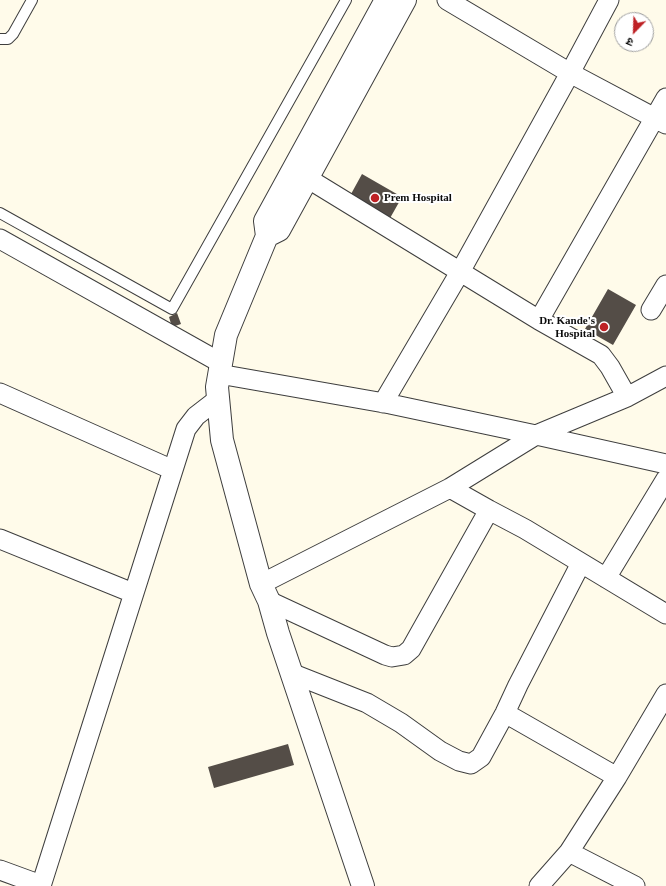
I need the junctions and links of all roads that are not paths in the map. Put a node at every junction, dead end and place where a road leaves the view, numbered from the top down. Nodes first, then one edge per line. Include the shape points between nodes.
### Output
1 (32, 0) edge
2 (346, 0) edge
3 (386, 0) edge
4 (405, 0) edge
5 (447, 0) edge
6 (609, 0) edge
7 (0, 39) edge
8 (570, 73) junction
9 (666, 98) edge
10 (661, 121) edge
11 (307, 178) junction
12 (0, 213) edge
13 (268, 236) junction
14 (0, 239) edge
15 (460, 272) junction
16 (666, 285) edge
17 (651, 310) dead end
18 (538, 320) junction
19 (220, 368) junction
20 (666, 376) edge
21 (0, 393) edge
22 (628, 397) junction
23 (218, 399) junction
24 (383, 403) junction
25 (536, 435) junction
26 (666, 464) edge
27 (173, 470) junction
28 (666, 479) edge
29 (450, 488) junction
30 (489, 510) junction
31 (0, 539) edge
32 (581, 563) junction
33 (606, 578) junction
34 (133, 593) junction
35 (265, 593) junction
36 (666, 614) edge
37 (291, 673) junction
38 (666, 694) edge
39 (505, 713) junction
40 (617, 777) junction
41 (569, 852) junction
42 (0, 870) edge
43 (41, 886) edge
44 (362, 886) edge
45 (539, 886) edge
46 (635, 886) edge

1 - 7 lane via 13,34 8,39
2 - 12 lane via 172,309
3 - 13 street via 265,222
4 - 11 street
5 - 8 street
6 - 8 street
8 - 10 street
8 - 15 street
9 - 10 street
10 - 18 street
11 - 13 street via 279,230
11 - 15 street
13 - 19 street via 226,335
14 - 19 street
15 - 18 street
15 - 24 street
16 - 17 street
18 - 22 street via 601,355
19 - 23 street
19 - 24 street
20 - 22 street
21 - 27 street
22 - 25 street
23 - 27 street via 196,416 186,429
23 - 35 street via 222,440
24 - 25 street
25 - 26 street
25 - 29 street
27 - 34 street
28 - 33 street
29 - 30 street
29 - 35 street
30 - 32 street
30 - 35 street via 411,648 404,655 385,655
31 - 34 street
32 - 33 street
32 - 39 street
33 - 36 street
34 - 43 street
35 - 37 street
37 - 39 street via 367,702 440,751 471,764 481,757
37 - 44 street
38 - 40 street
39 - 40 street
40 - 41 street
41 - 45 street
41 - 46 street
42 - 43 street

